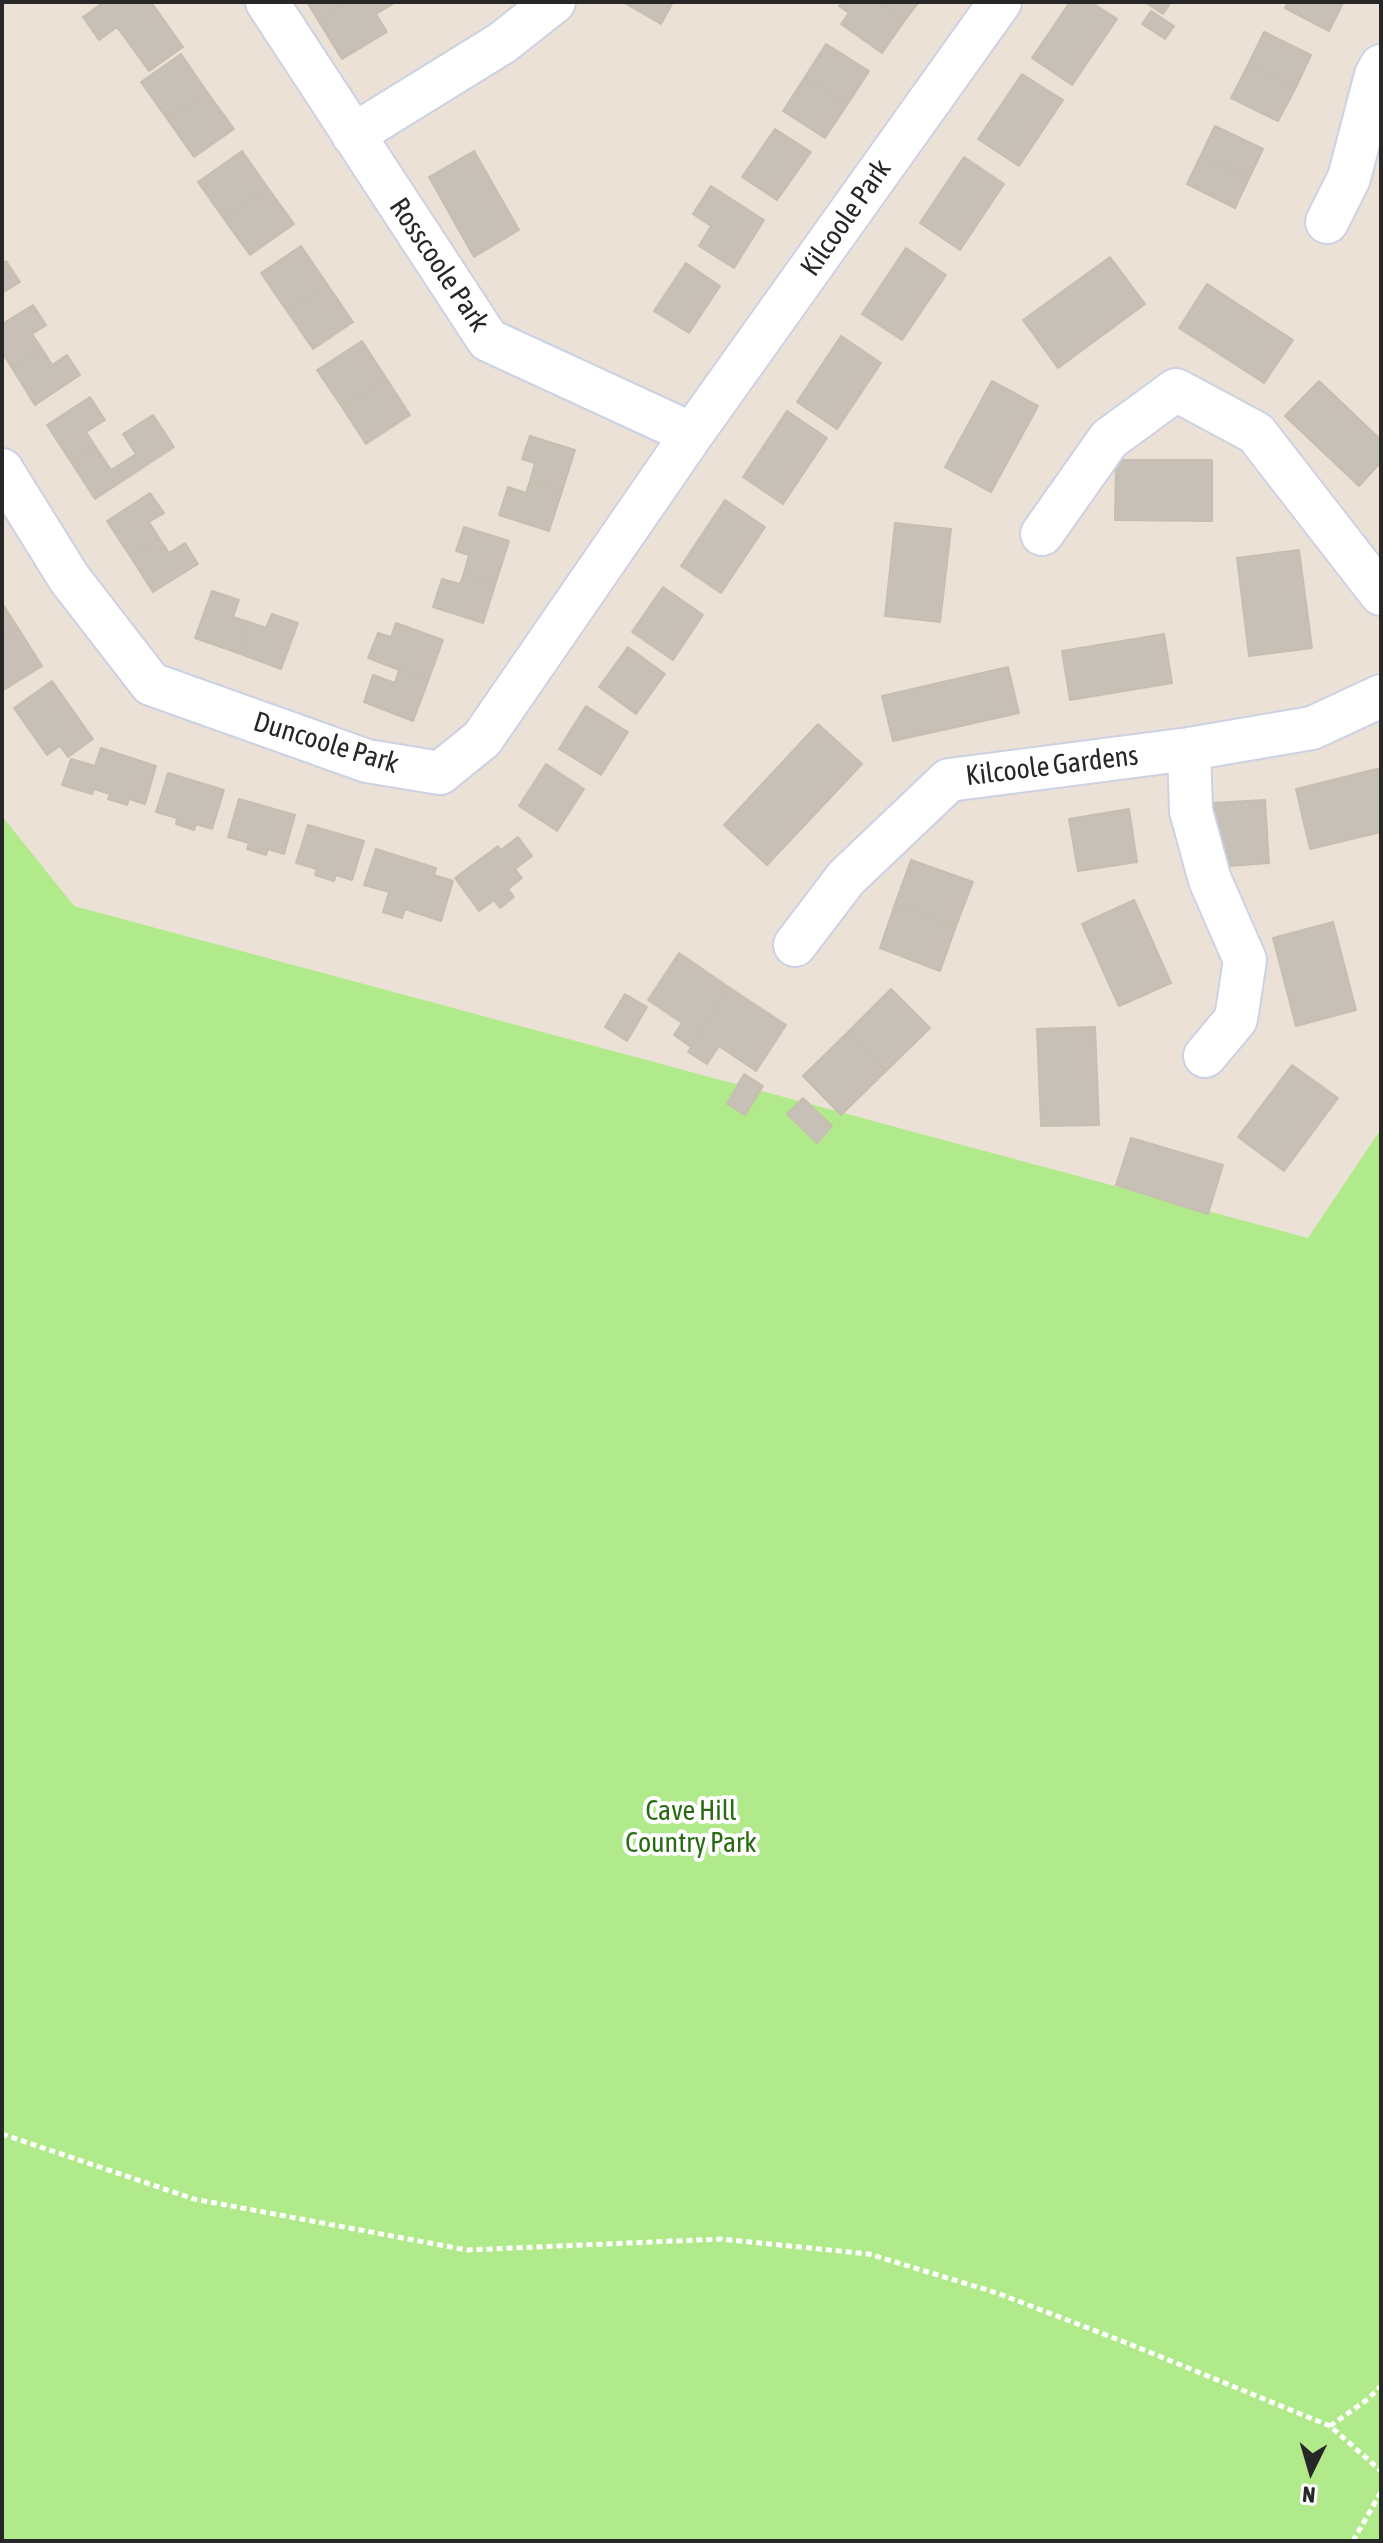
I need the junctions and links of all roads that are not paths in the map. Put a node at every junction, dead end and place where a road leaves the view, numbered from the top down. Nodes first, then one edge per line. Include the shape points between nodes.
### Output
1 (267, 2) edge
2 (554, 2) edge
3 (1000, 2) edge
4 (1381, 66) edge
5 (353, 135) junction
6 (1327, 222) dead end
7 (692, 434) junction
8 (2, 470) edge
9 (1042, 534) dead end
10 (1381, 594) edge
11 (1381, 696) edge
12 (1189, 749) junction
13 (795, 945) dead end
14 (1205, 1056) dead end

1 - 5 street, Rosscoole Park
2 - 5 street via 502,43
3 - 7 street, Kilcoole Park
4 - 6 street via 1349,178
5 - 7 street, Rosscoole Park via 488,340
7 - 8 street, Duncoole Park via 482,739 440,773 367,761 151,684 69,578
9 - 10 street via 1109,439 1176,390 1256,433
11 - 12 street, Kilcoole Gardens via 1312,728
12 - 13 street, Kilcoole Gardens via 949,780 846,878
12 - 14 street via 1191,811 1210,880 1245,960 1236,1019

